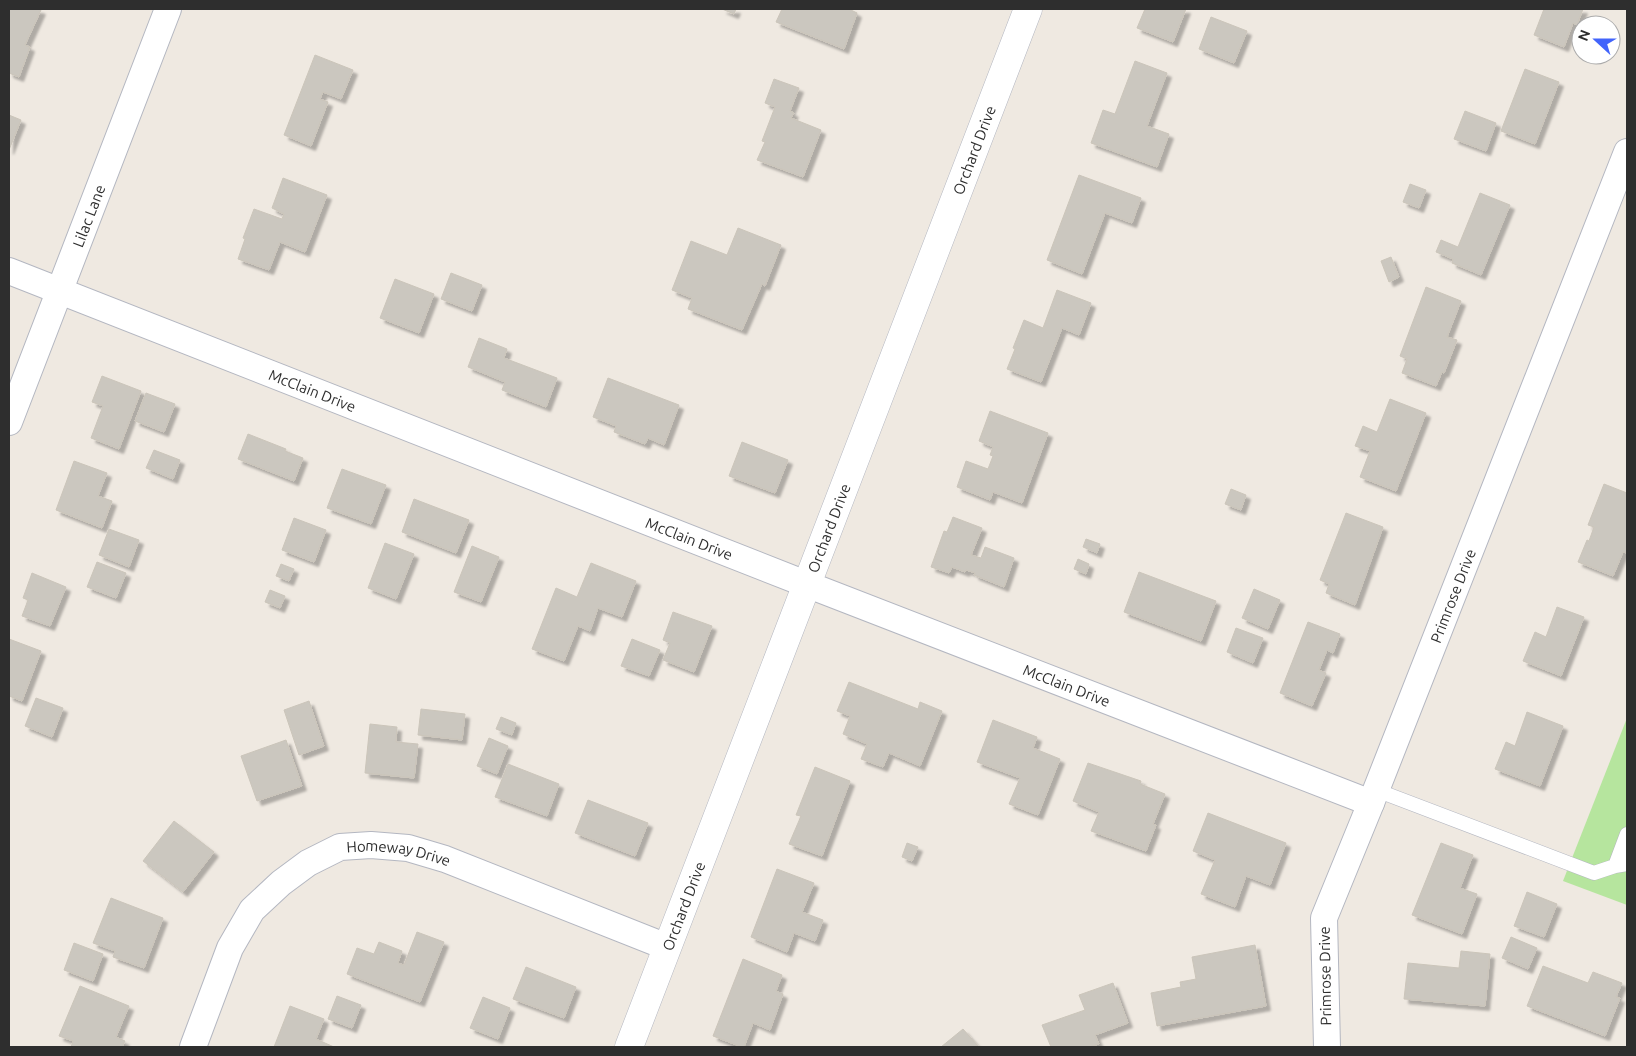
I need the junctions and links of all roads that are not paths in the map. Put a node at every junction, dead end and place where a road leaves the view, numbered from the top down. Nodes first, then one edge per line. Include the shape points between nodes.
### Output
1 (168, 9) edge
2 (1028, 9) edge
3 (1627, 152) edge
4 (9, 271) edge
5 (60, 291) junction
6 (9, 422) edge
7 (806, 584) junction
8 (1374, 796) junction
9 (1627, 834) edge
10 (1621, 865) edge
11 (667, 947) junction
12 (193, 1047) edge
13 (628, 1047) edge
14 (1327, 1047) edge

1 - 5 street, Lilac Lane
2 - 7 street, Orchard Drive
3 - 8 street, Primrose Drive
4 - 5 street, McClain Drive
5 - 6 street, Lilac Lane
5 - 7 street, McClain Drive
7 - 8 street, McClain Drive
7 - 11 street, Orchard Drive
8 - 10 lane via 1594,873
8 - 14 street, Primrose Drive via 1324,918
9 - 10 lane
11 - 12 street, Homeway Drive via 445,859 408,848 340,847 308,863 252,910 230,948
11 - 13 street, Orchard Drive

